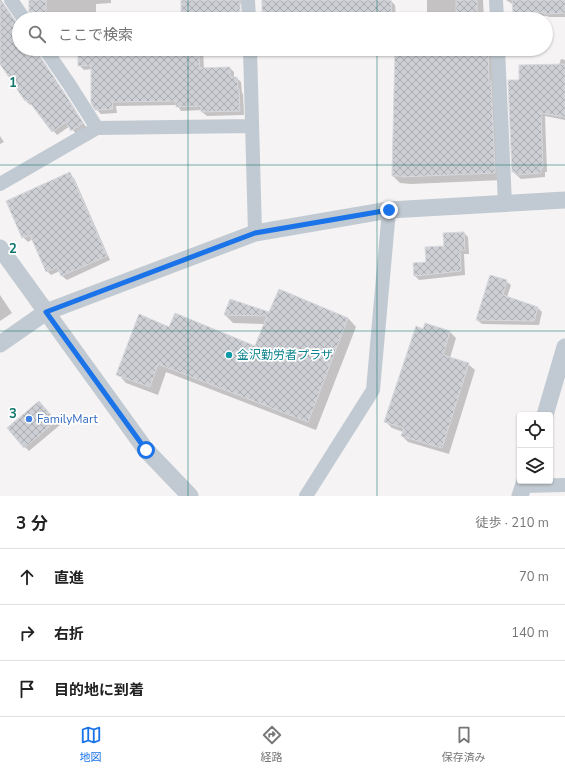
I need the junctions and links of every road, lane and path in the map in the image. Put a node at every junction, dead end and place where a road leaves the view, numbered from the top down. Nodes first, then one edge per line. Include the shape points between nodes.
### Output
1 (11, 0) edge
2 (248, 0) edge
3 (496, 0) edge
4 (19, 12) edge
5 (249, 12) edge
6 (497, 12) edge
7 (50, 56) edge
8 (250, 56) edge
9 (498, 56) edge
10 (252, 126) junction
11 (97, 128) junction
12 (0, 184) edge
13 (565, 200) edge
14 (506, 204) junction
15 (389, 210) junction
16 (255, 233) junction
17 (0, 248) edge
18 (46, 312) junction
19 (0, 344) edge
20 (565, 347) edge
21 (546, 412) edge
22 (565, 485) edge
23 (523, 488) edge
24 (190, 496) edge
25 (306, 496) edge

1 - 4 street
2 - 5 street
3 - 6 street
7 - 11 street
8 - 10 street
9 - 14 street
10 - 11 street
10 - 16 street
11 - 12 street
13 - 14 street
14 - 15 street
15 - 16 street
15 - 25 street via 373,390
16 - 18 street
17 - 18 street
18 - 19 street
18 - 24 street via 146,450
20 - 21 street
22 - 23 street

